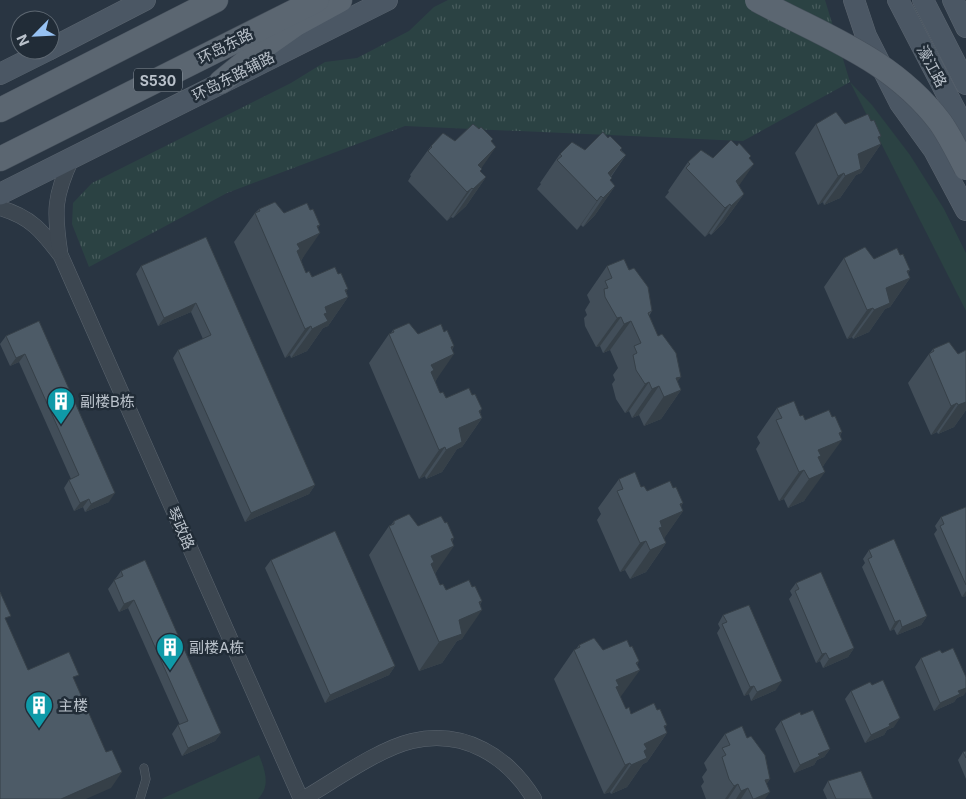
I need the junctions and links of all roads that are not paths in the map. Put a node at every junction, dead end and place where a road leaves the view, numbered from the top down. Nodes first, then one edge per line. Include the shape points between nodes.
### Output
1 (145, 0) edge
2 (216, 0) edge
3 (317, 0) edge
4 (340, 0) edge
5 (387, 0) edge
6 (758, 0) edge
7 (854, 0) edge
8 (898, 0) edge
9 (923, 0) edge
10 (953, 0) edge
11 (966, 26) edge
12 (60, 43) edge
13 (27, 60) edge
14 (0, 74) edge
15 (221, 82) junction
16 (966, 84) edge
17 (0, 110) edge
18 (966, 131) edge
19 (72, 158) junction
20 (0, 160) edge
21 (966, 168) edge
22 (0, 194) edge
23 (0, 208) edge
24 (966, 210) edge
25 (61, 256) junction
26 (144, 768) dead end
27 (140, 799) edge
28 (302, 799) edge
29 (534, 799) edge

1 - 12 main road
2 - 17 main road
3 - 20 main road, 环岛东路 / S530
4 - 15 main road via 282,33
5 - 15 main road, 环岛东路辅路
6 - 21 main road, bridge via 861,52 892,74 923,102 940,123
7 - 24 main road via 866,36 900,102 934,150
8 - 18 main road, 濠江路
9 - 16 main road, 濠江路
10 - 11 main road
13 - 14 main road
15 - 19 main road, 环岛东路辅路
19 - 22 main road, 环岛东路辅路
19 - 25 street via 56,195
23 - 25 street via 18,213 41,229
25 - 28 street, 琴政路
26 - 27 lane via 146,779
28 - 29 street, 琴政路 via 389,750 412,741 436,738 461,741 484,749 511,768

